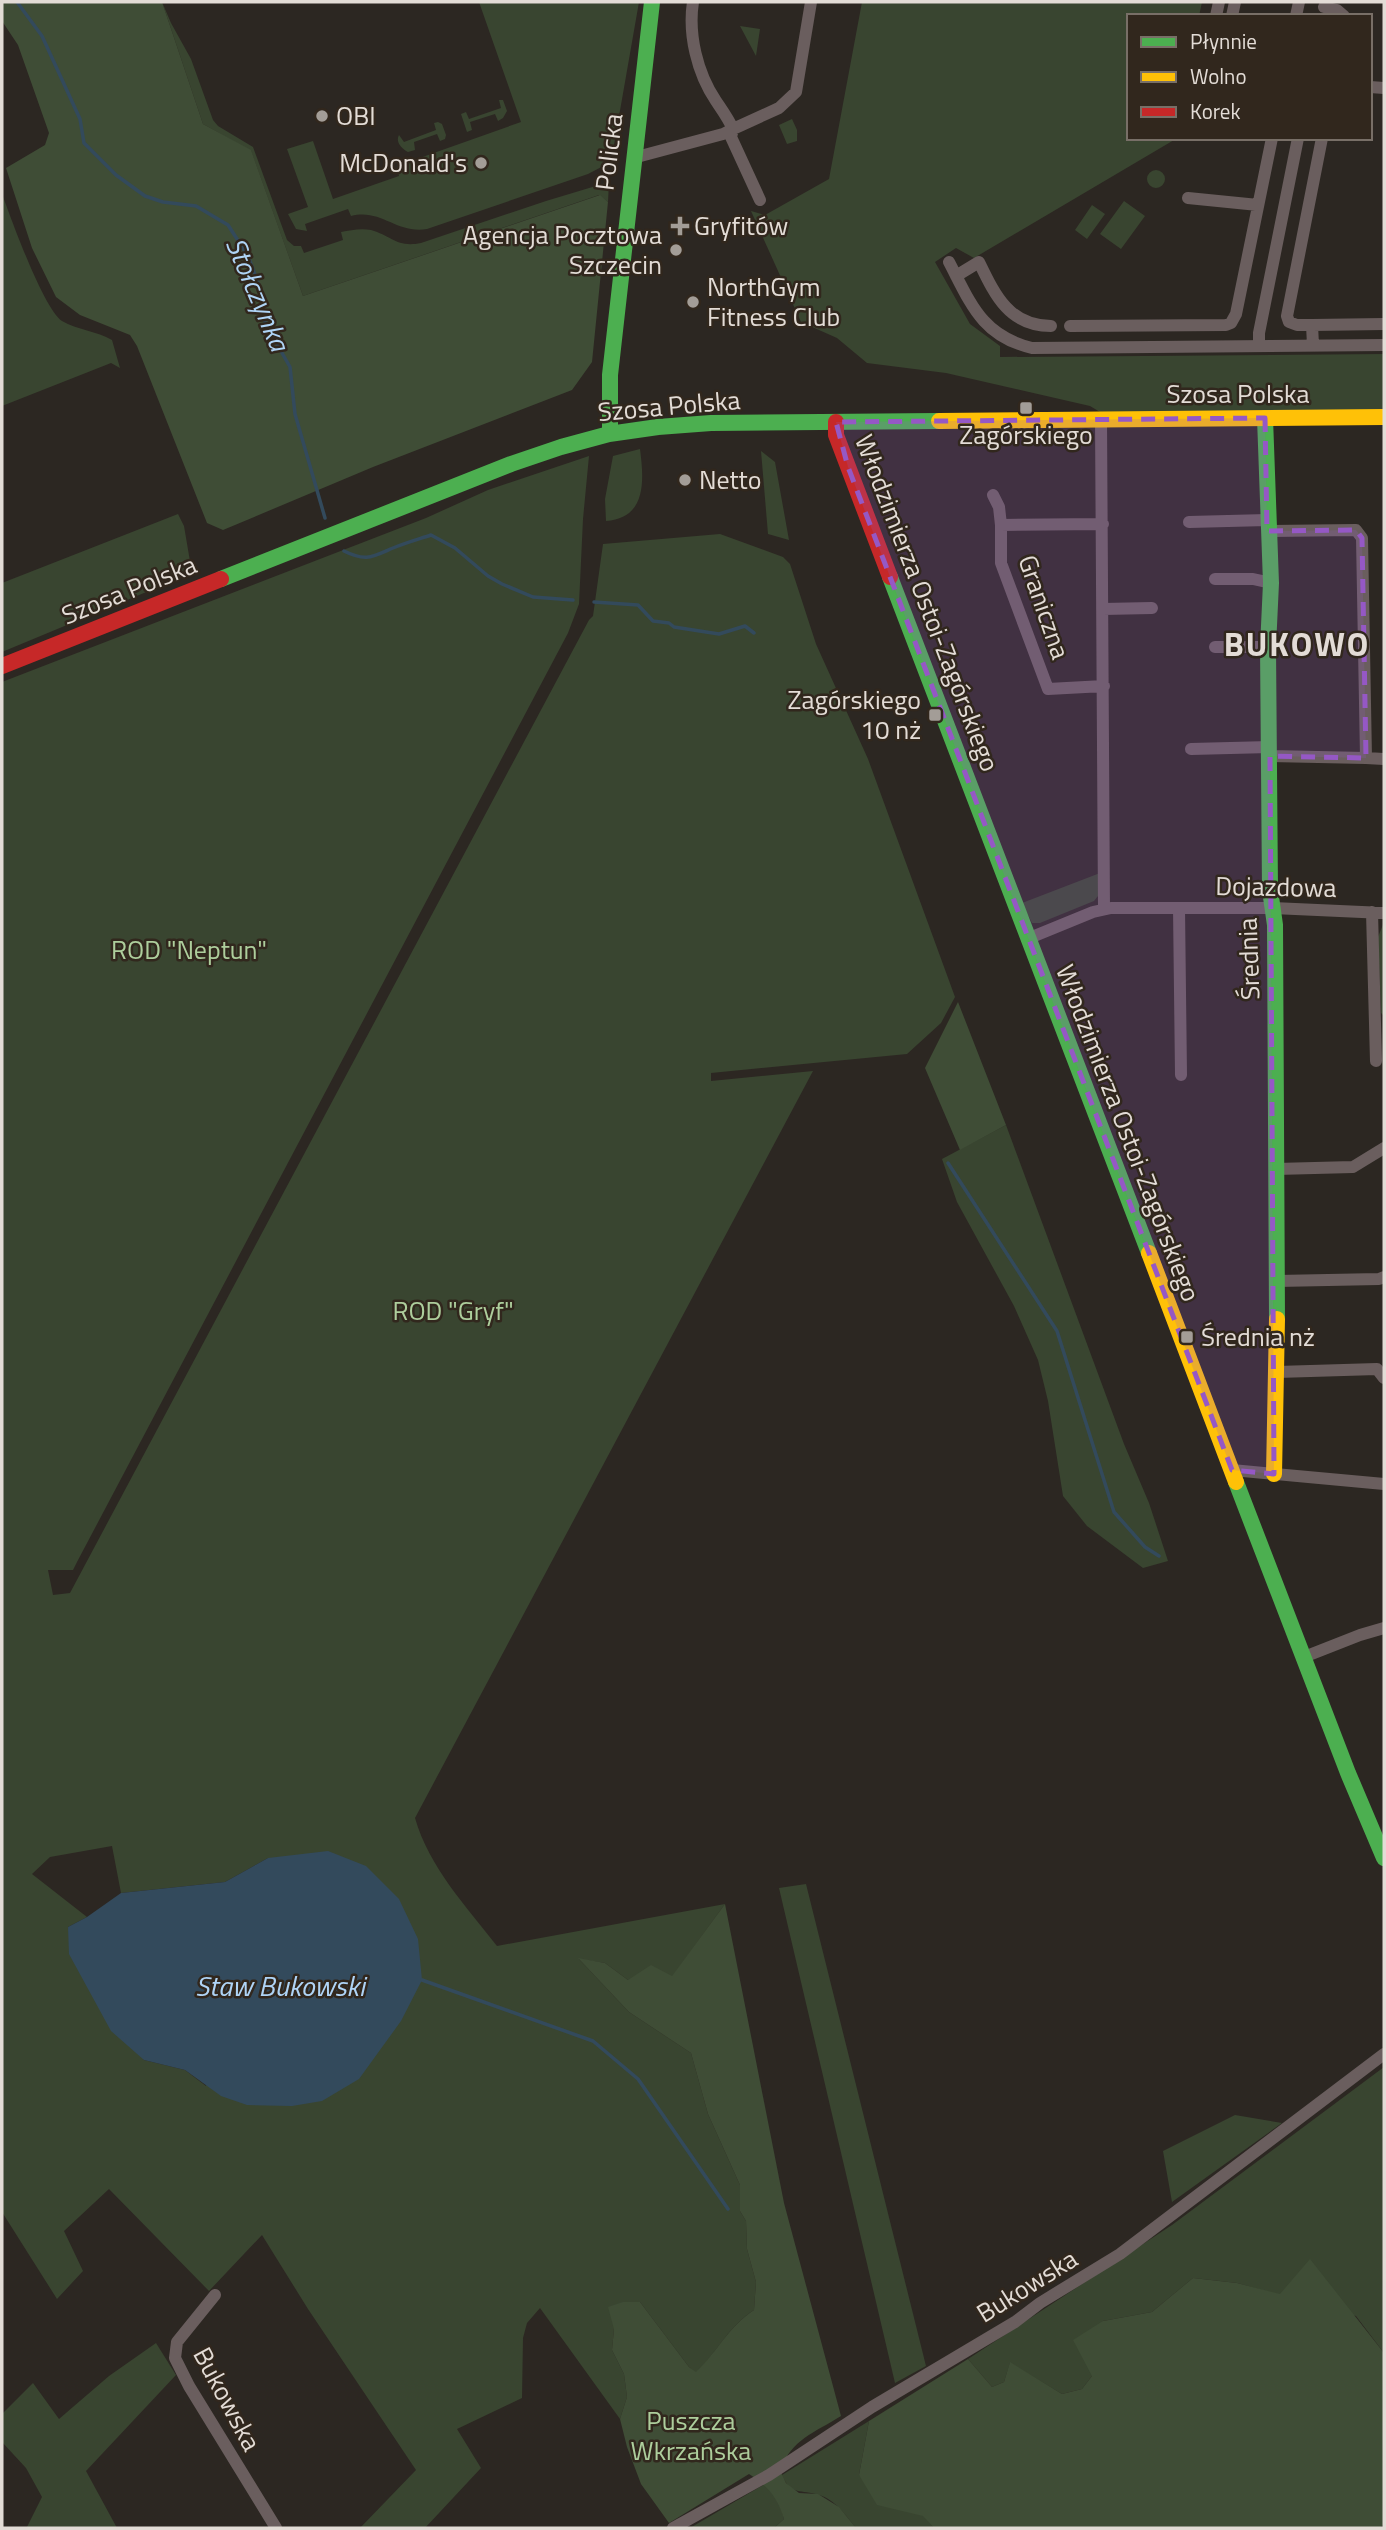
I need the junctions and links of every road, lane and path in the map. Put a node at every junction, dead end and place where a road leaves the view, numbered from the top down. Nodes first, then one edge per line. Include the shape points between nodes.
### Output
1 (652, 2) edge
2 (693, 2) edge
3 (811, 2) edge
4 (1324, 8) edge
5 (1342, 14) edge
6 (733, 129) junction
7 (1272, 140) edge
8 (1298, 140) edge
9 (1322, 140) edge
10 (1295, 152) junction
11 (1318, 156) junction
12 (633, 158) junction
13 (1263, 182) junction
14 (1288, 187) junction
15 (1188, 198) dead end
16 (760, 200) dead end
17 (1258, 205) junction
18 (948, 262) dead end
19 (956, 276) junction
20 (1384, 324) edge
21 (1202, 325) junction
22 (1312, 325) junction
23 (1051, 326) dead end
24 (1202, 345) junction
25 (1259, 345) junction
26 (1313, 345) junction
27 (1384, 345) edge
28 (1079, 347) junction
29 (1384, 417) edge
30 (1265, 418) junction
31 (1101, 419) junction
32 (836, 422) junction
33 (610, 433) junction
34 (993, 495) dead end
35 (1189, 522) dead end
36 (1103, 524) junction
37 (1000, 525) junction
38 (1268, 526) junction
39 (1215, 579) dead end
40 (1271, 583) junction
41 (1152, 608) dead end
42 (1103, 609) junction
43 (1215, 647) dead end
44 (1268, 647) junction
45 (2, 666) edge
46 (1104, 686) junction
47 (1191, 749) dead end
48 (1270, 752) junction
49 (1367, 758) junction
50 (1384, 759) edge
51 (1179, 908) junction
52 (1272, 908) junction
53 (1104, 909) junction
54 (1378, 912) edge
55 (1027, 939) junction
56 (1376, 1061) dead end
57 (1181, 1075) dead end
58 (1384, 1148) edge
59 (1276, 1169) junction
60 (1384, 1277) edge
61 (1277, 1281) junction
62 (1277, 1372) junction
63 (1384, 1378) edge
64 (1232, 1470) junction
65 (1274, 1474) junction
66 (1384, 1484) edge
67 (1384, 1628) edge
68 (1304, 1657) junction
69 (1384, 1858) edge
70 (1384, 2054) edge
71 (215, 2295) dead end
72 (276, 2528) edge
73 (673, 2528) edge

1 - 12 street, Policka
2 - 6 street via 695,49 710,90
3 - 6 street via 796,92 779,108
4 - 5 street
6 - 12 street
6 - 16 street via 731,137
7 - 13 street
8 - 10 street
9 - 11 street
10 - 11 street
10 - 14 street
11 - 22 street via 1287,316 1294,325
12 - 33 street, Policka via 610,375
13 - 14 street
13 - 17 street
14 - 25 street
15 - 17 street
17 - 21 street via 1236,317 1229,324
18 - 19 street
19 - 23 street via 979,262 1002,304 1032,325
19 - 28 street via 978,314 1000,336 1032,348
20 - 22 street
21 - 24 street
21 - 28 street via 1074,326
22 - 26 street
24 - 25 street
24 - 28 street
25 - 26 street
26 - 27 street
29 - 30 street, Szosa Polska
30 - 31 street, Szosa Polska
30 - 38 street, Średnia
31 - 32 street, Szosa Polska
31 - 36 street, Graniczna
32 - 33 street, Szosa Polska via 693,424
32 - 55 street, Włodzimierza Ostoi-Zagórskiego via 836,435
33 - 45 street, Szosa Polska via 511,464
34 - 37 street, Graniczna
35 - 38 street
36 - 37 street, Graniczna
36 - 42 street, Graniczna
37 - 46 street, Graniczna via 1001,563 1048,689
38 - 40 street, Średnia
38 - 49 street via 1356,530 1362,538
39 - 40 street
40 - 44 street, Średnia
41 - 42 street, Graniczna
42 - 46 street, Graniczna
43 - 44 street
44 - 48 street, Średnia
46 - 53 street, Graniczna
47 - 48 street
48 - 49 street
48 - 52 street, Średnia
49 - 50 street
51 - 52 street, Dojazdowa
51 - 53 street, Dojazdowa
51 - 57 street, Dojazdowa
52 - 54 street, Dojazdowa
52 - 59 street, Średnia
53 - 55 street, Dojazdowa
54 - 56 street, Dojazdowa
55 - 64 street, Włodzimierza Ostoi-Zagórskiego
58 - 59 street via 1353,1167
59 - 61 street, Średnia
60 - 61 street
61 - 62 street, Średnia
62 - 63 street via 1377,1369
62 - 65 street, Średnia
64 - 65 street
64 - 68 street, Włodzimierza Ostoi-Zagórskiego
65 - 66 street
67 - 68 street
68 - 69 street, Włodzimierza Ostoi-Zagórskiego
70 - 73 street, Bukowska via 1120,2254 769,2475
71 - 72 street, Bukowska via 177,2342 175,2358

